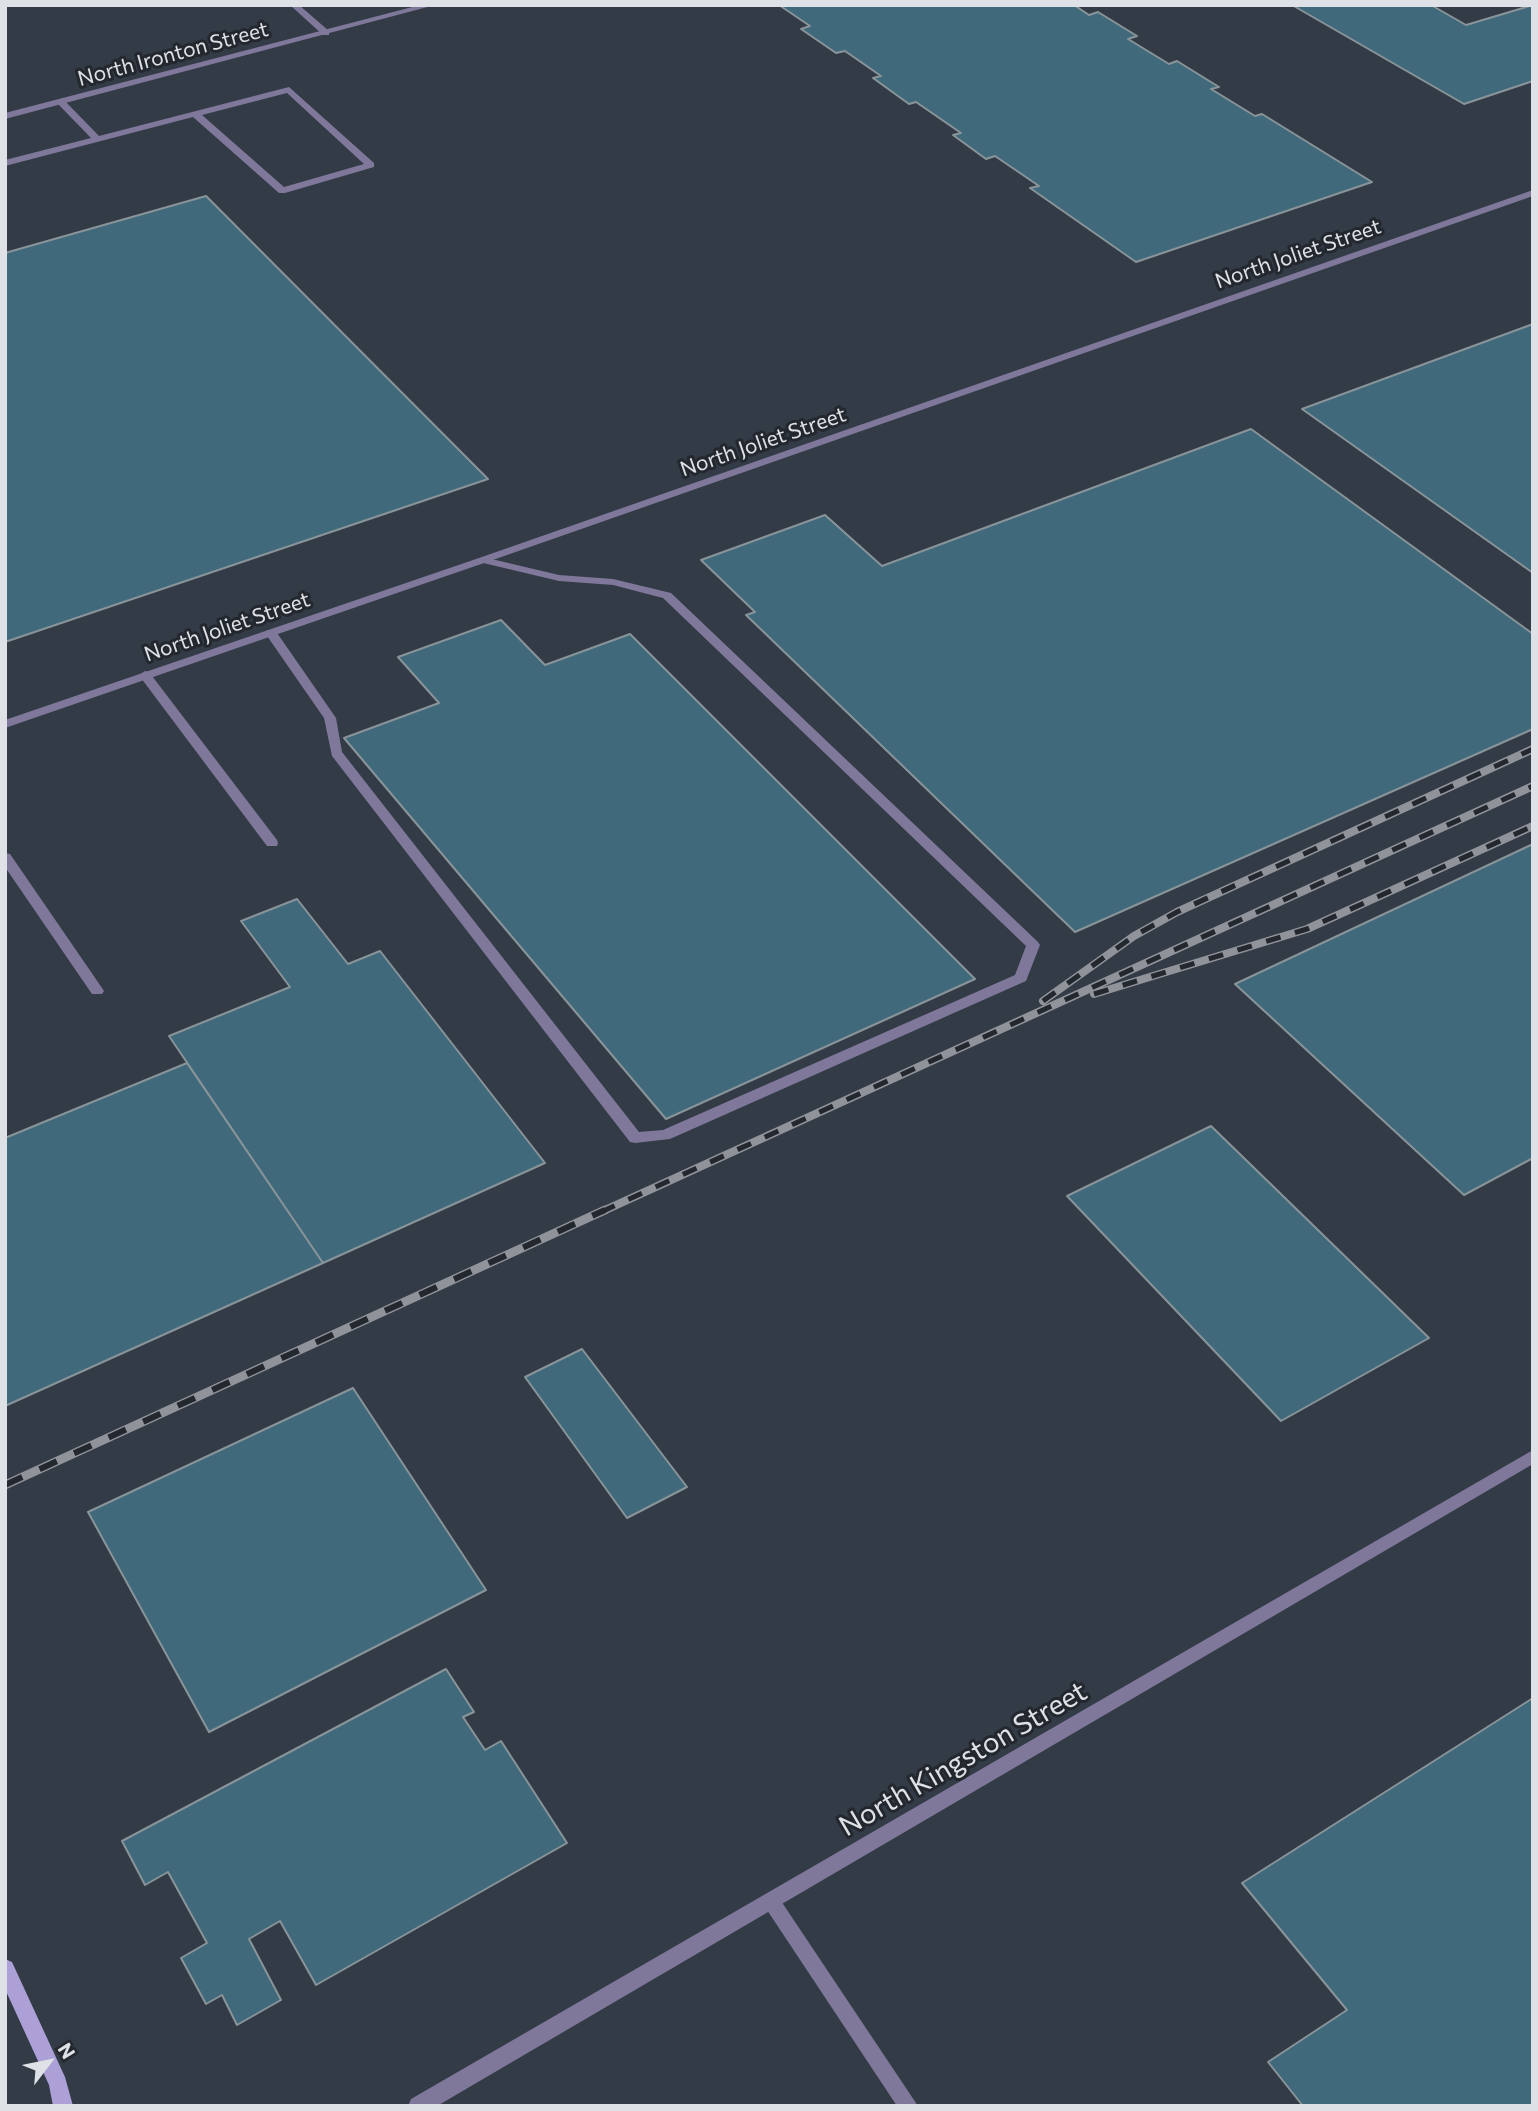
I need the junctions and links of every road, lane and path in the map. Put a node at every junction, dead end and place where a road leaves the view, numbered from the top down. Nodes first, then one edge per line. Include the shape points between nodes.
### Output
1 (295, 5) edge
2 (431, 5) edge
3 (326, 33) junction
4 (61, 102) junction
5 (5, 116) edge
6 (196, 116) junction
7 (97, 139) junction
8 (5, 163) edge
9 (1533, 193) edge
10 (483, 560) junction
11 (271, 633) junction
12 (145, 675) junction
13 (5, 724) edge
14 (272, 843) dead end
15 (5, 857) edge
16 (97, 991) dead end
17 (1533, 1456) edge
18 (771, 1901) junction
19 (5, 1968) edge
20 (63, 2106) edge
21 (418, 2106) edge
22 (908, 2106) edge

1 - 3 street
2 - 3 street, North Ironton Street
3 - 4 street, North Ironton Street
4 - 5 street, North Ironton Street
4 - 7 street
6 - 6 street via 282,191 370,165 289,90
6 - 7 street
7 - 8 street
9 - 10 street, North Joliet Street
10 - 11 street, North Joliet Street
10 - 11 street via 667,595 1034,944 1021,978 665,1135 635,1138 336,753 330,718
11 - 12 street, North Joliet Street
12 - 13 street, North Joliet Street
12 - 14 street
15 - 16 street
17 - 18 street, North Kingston Street
18 - 21 street, North Kingston Street
18 - 22 street
19 - 20 main road via 58,2084

